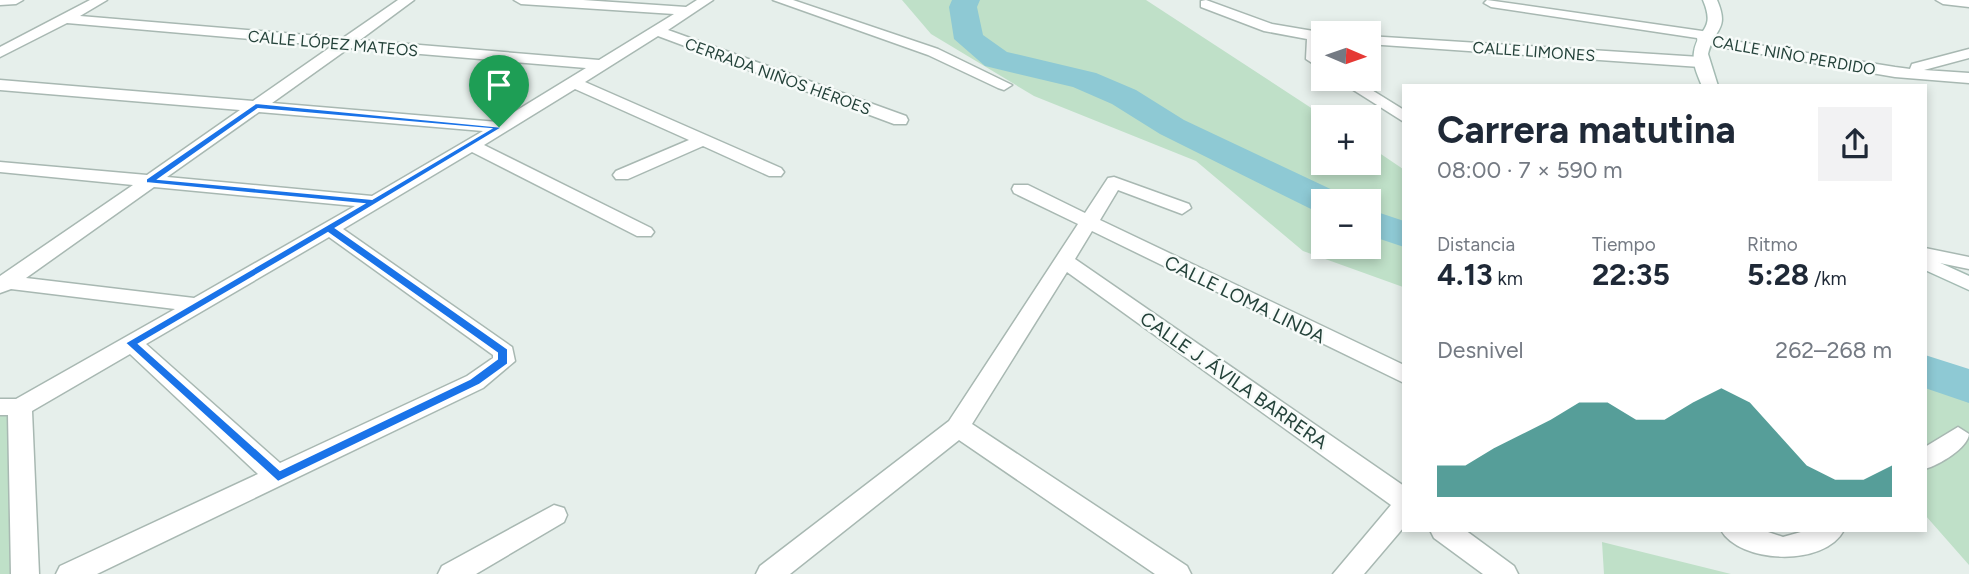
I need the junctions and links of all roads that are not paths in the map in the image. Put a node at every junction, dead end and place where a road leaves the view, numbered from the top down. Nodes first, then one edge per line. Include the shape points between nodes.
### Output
1 (16, 0) edge
2 (100, 0) edge
3 (407, 0) edge
4 (521, 0) edge
5 (706, 0) edge
6 (780, 0) edge
7 (1710, 0) edge
8 (1943, 0) edge
9 (0, 1) edge
10 (1491, 3) dead end
11 (1969, 3) edge
12 (1206, 4) dead end
13 (689, 11) junction
14 (66, 19) junction
15 (657, 31) junction
16 (1311, 35) edge
17 (1706, 38) junction
18 (1381, 41) edge
19 (343, 44) junction
20 (0, 53) edge
21 (1969, 53) edge
22 (1700, 62) junction
23 (601, 65) junction
24 (1895, 72) junction
25 (1969, 78) edge
26 (572, 82) junction
27 (1709, 84) edge
28 (0, 85) edge
29 (1004, 85) dead end
30 (1363, 91) edge
31 (256, 106) junction
32 (1402, 116) edge
33 (900, 120) dead end
34 (499, 127) junction
35 (703, 140) junction
36 (471, 145) junction
37 (0, 166) edge
38 (775, 172) dead end
39 (622, 175) dead end
40 (150, 181) junction
41 (1021, 189) dead end
42 (373, 202) junction
43 (1182, 208) dead end
44 (1086, 223) junction
45 (329, 228) junction
46 (644, 232) dead end
47 (1927, 254) edge
48 (1064, 260) junction
49 (1927, 263) edge
50 (1969, 263) edge
51 (2, 284) edge
52 (1969, 284) edge
53 (195, 305) junction
54 (131, 343) junction
55 (1402, 374) edge
56 (10, 407) edge
57 (958, 427) junction
58 (1958, 436) dead end
59 (1927, 459) edge
60 (278, 477) junction
61 (1402, 499) edge
62 (1402, 510) edge
63 (554, 515) dead end
64 (1447, 532) edge
65 (1739, 532) edge
66 (1826, 532) edge
67 (25, 574) edge
68 (70, 574) edge
69 (452, 574) edge
70 (770, 574) edge
71 (1177, 574) edge
72 (1347, 574) edge
73 (1504, 574) edge

1 - 9 street
2 - 14 street
3 - 19 street
4 - 13 street
5 - 13 street
6 - 29 street via 933,52
7 - 17 street via 1716,26
8 - 11 street
10 - 17 street, CALLE NIÑO PERDIDO
12 - 16 street via 1269,28
13 - 15 street
14 - 19 street, CALLE LÓPEZ MATEOS
14 - 20 street
15 - 23 street
15 - 33 street, CERRADA NIÑOS HÉROES
17 - 22 street
17 - 24 street, CALLE NIÑO PERDIDO
18 - 22 street, CALLE LIMONES
19 - 23 street, CALLE LÓPEZ MATEOS
19 - 31 street
21 - 24 street
22 - 27 street
23 - 26 street
24 - 25 street, CALLE NIÑO PERDIDO
26 - 34 street
26 - 35 street
28 - 31 street
30 - 32 street
31 - 34 street
31 - 40 street
34 - 36 street
35 - 38 street
35 - 39 street
36 - 42 street
36 - 46 street
37 - 40 street
40 - 42 street
40 - 51 street
41 - 44 street, CALLE LOMA LINDA
42 - 45 street
43 - 44 street via 1114,182
44 - 48 street
44 - 55 street, CALLE LOMA LINDA
45 - 53 street
45 - 60 street via 503,352 504,361 475,382
47 - 50 street
48 - 57 street
48 - 61 street, CALLE J. ÁVILA BARRERA
49 - 52 street
51 - 53 street
53 - 54 street
54 - 56 street
54 - 60 street
56 - 67 street
57 - 70 street
57 - 71 street
58 - 59 street
60 - 68 street
62 - 72 street
63 - 69 street
64 - 73 street
65 - 66 street via 1790,550 1810,545

